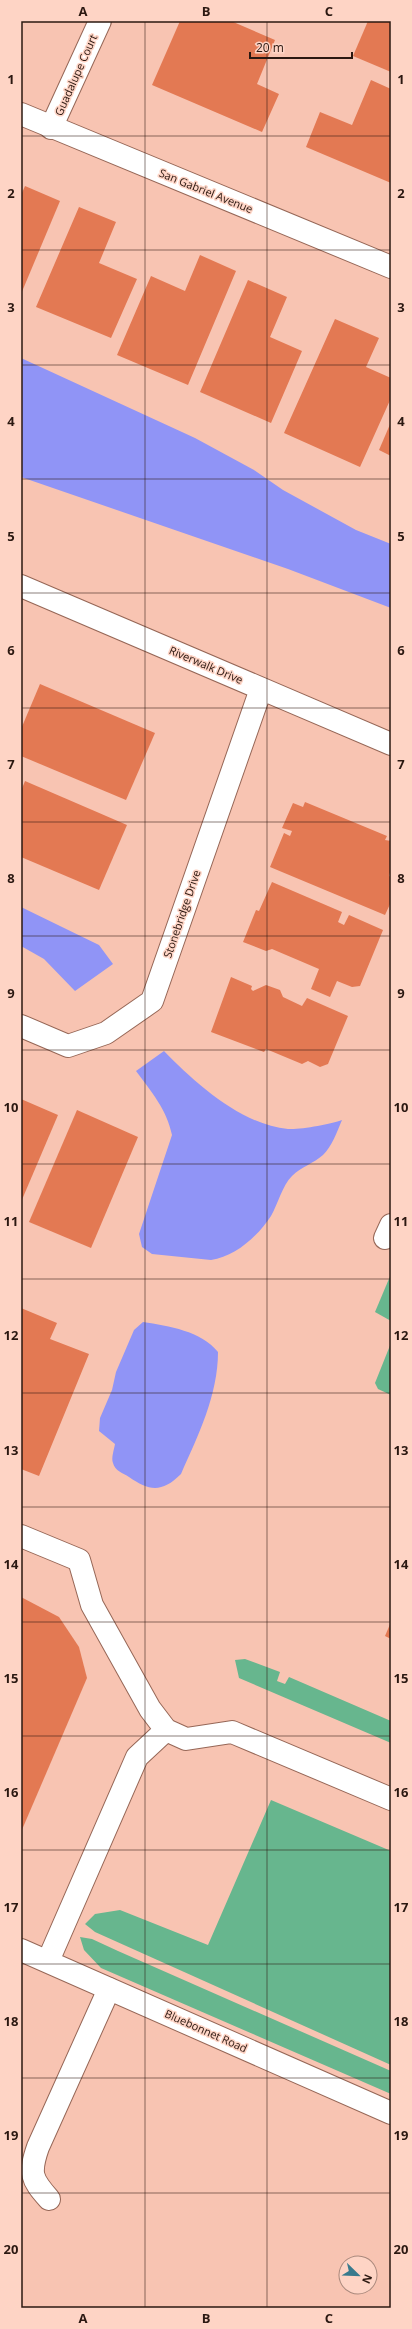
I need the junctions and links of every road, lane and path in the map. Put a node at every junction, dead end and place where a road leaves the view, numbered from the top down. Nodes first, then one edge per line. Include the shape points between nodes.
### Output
1 (100, 21) edge
2 (21, 114) edge
3 (51, 128) junction
4 (391, 267) edge
5 (21, 586) edge
6 (261, 689) junction
7 (391, 744) edge
8 (21, 1026) edge
9 (21, 1536) edge
10 (166, 1730) junction
11 (391, 1799) edge
12 (21, 1950) edge
13 (48, 1961) junction
14 (109, 1988) junction
15 (391, 2113) edge
16 (49, 2199) dead end

1 - 3 street, Guadalupe Court
2 - 3 street, San Gabriel Avenue
3 - 4 street, San Gabriel Avenue
5 - 6 street, Riverwalk Drive
6 - 7 street, Riverwalk Drive
6 - 8 street, Stonebridge Drive via 152,1001 106,1033 68,1046
9 - 10 street via 79,1560 92,1605 150,1709
10 - 11 street via 186,1739 232,1732
10 - 13 street via 137,1757
12 - 13 street, Bluebonnet Road
13 - 14 street, Bluebonnet Road
14 - 15 street, Bluebonnet Road
14 - 16 street via 31,2166 35,2184

